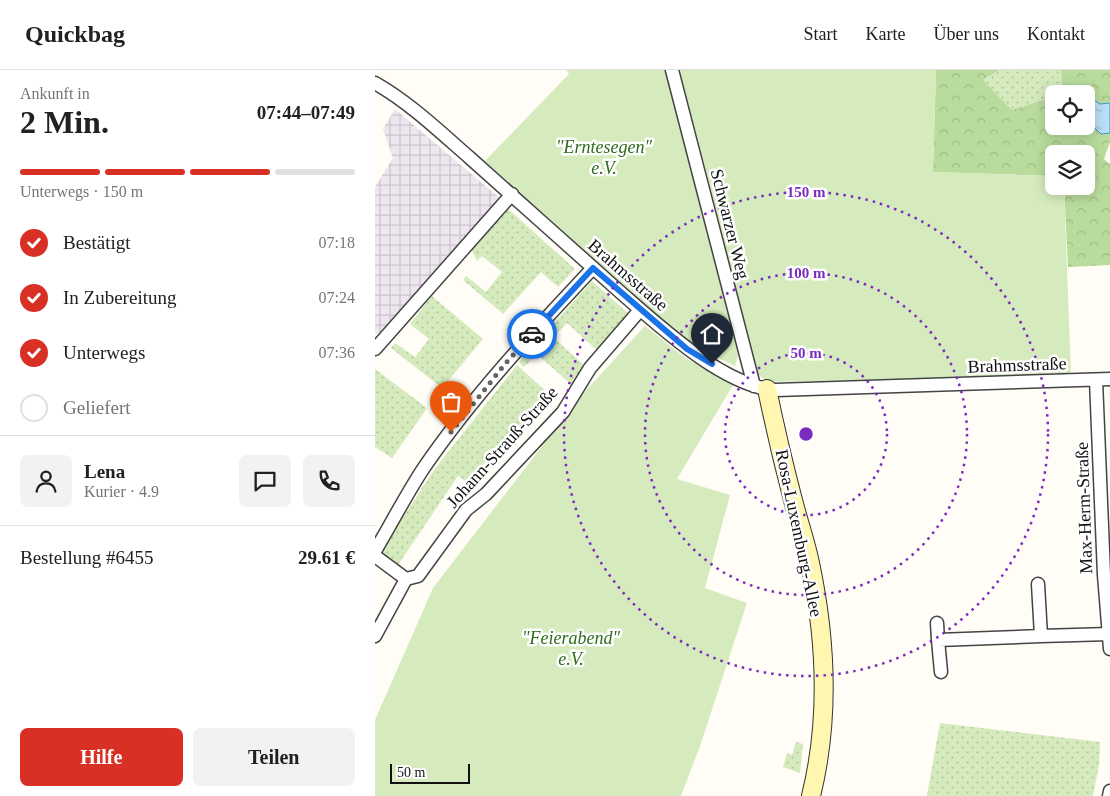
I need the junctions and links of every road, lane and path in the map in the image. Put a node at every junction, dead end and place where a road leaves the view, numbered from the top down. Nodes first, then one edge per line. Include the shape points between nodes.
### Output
1 (672, 70) edge
2 (375, 82) edge
3 (512, 194) junction
4 (593, 268) junction
5 (640, 310) junction
6 (375, 349) edge
7 (1110, 379) edge
8 (1096, 380) junction
9 (760, 388) junction
10 (375, 551) edge
11 (375, 556) edge
12 (405, 579) junction
13 (1038, 584) dead end
14 (937, 623) dead end
15 (1109, 634) edge
16 (375, 636) edge
17 (1041, 636) junction
18 (938, 640) junction
19 (1110, 649) edge
20 (941, 672) dead end
21 (1110, 791) edge
22 (811, 796) edge
23 (1109, 796) edge

1 - 9 street, Schwarzer Weg
2 - 3 street, Brahmsstraße via 412,108
3 - 4 street, Brahmsstraße
3 - 6 street
4 - 5 street, Brahmsstraße
4 - 10 street via 505,364 451,432 423,469
5 - 9 street, Brahmsstraße via 695,355
5 - 12 street, Johann-Strauß-Straße via 595,362 563,412 486,494 466,510 418,576
7 - 8 street, Brahmsstraße
8 - 9 street, Brahmsstraße
8 - 15 street, Max-Herm-Straße
9 - 22 street, Rosa-Luxemburg-Allee via 810,562 819,624 824,700
11 - 12 street
12 - 16 street
13 - 17 street
14 - 18 street
15 - 17 street
15 - 19 street, Max-Herm-Straße
17 - 18 street
18 - 20 street
21 - 23 street

